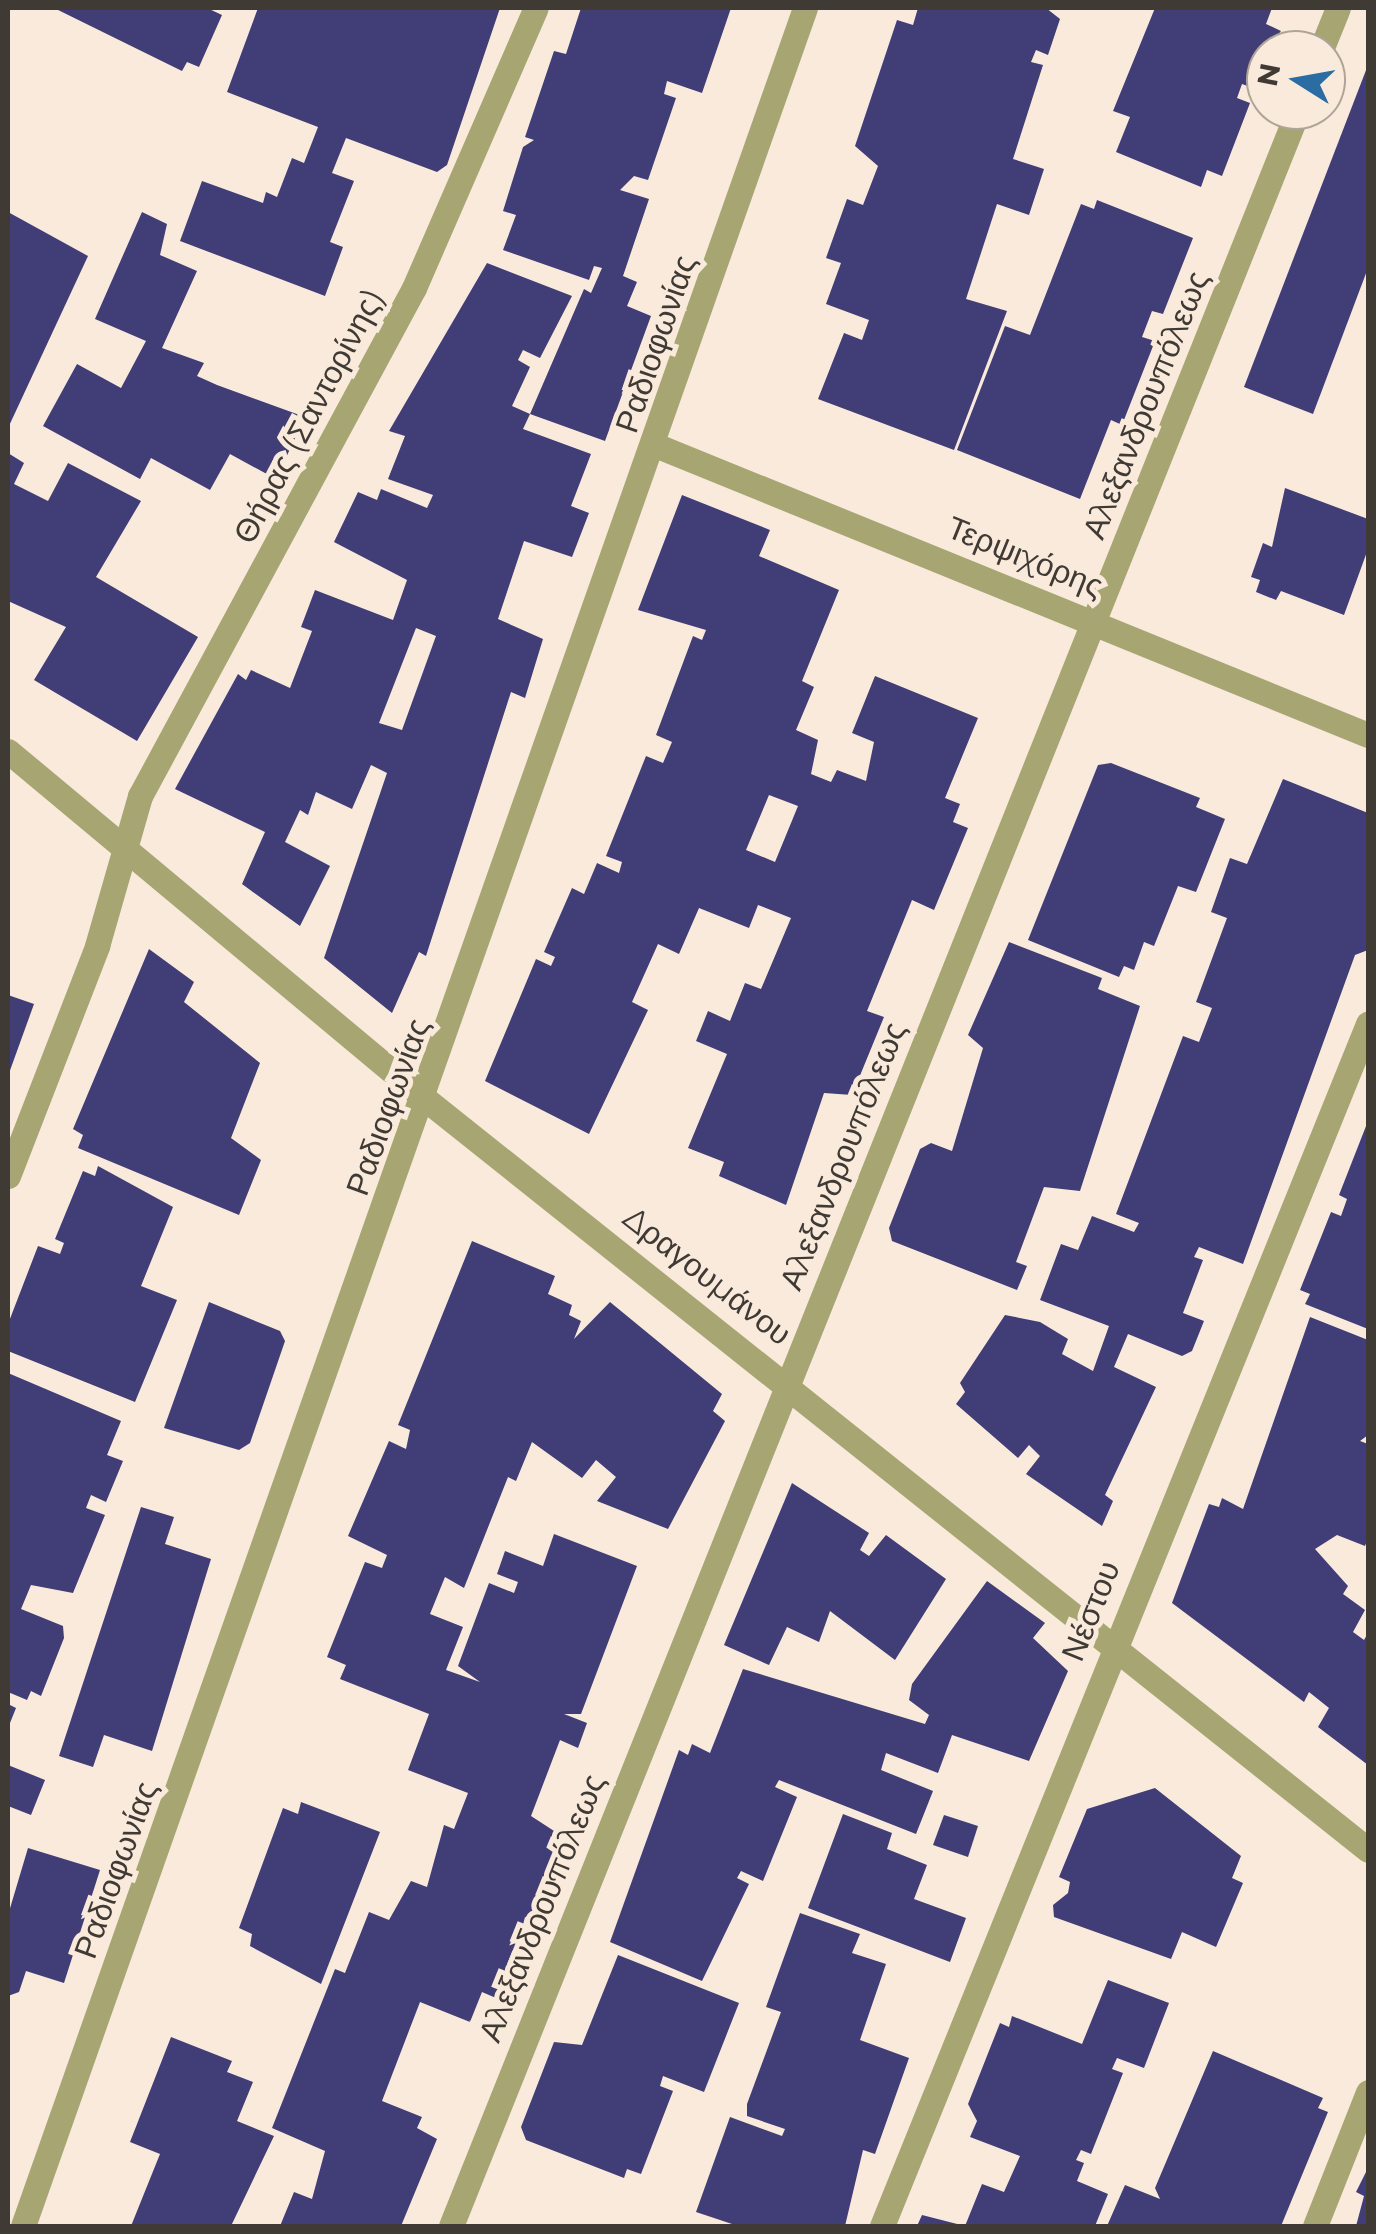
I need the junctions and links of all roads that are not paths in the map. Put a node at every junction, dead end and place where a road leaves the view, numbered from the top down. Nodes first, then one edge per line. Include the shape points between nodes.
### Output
1 (536, 8) edge
2 (806, 8) edge
3 (1290, 130) edge
4 (656, 445) junction
5 (1096, 621) junction
6 (1368, 734) edge
7 (8, 750) edge
8 (123, 847) junction
9 (1368, 1024) edge
10 (424, 1098) junction
11 (8, 1176) edge
12 (787, 1381) junction
13 (1111, 1647) junction
14 (1368, 1850) edge
15 (1368, 2092) edge
16 (23, 2226) edge
17 (451, 2226) edge
18 (882, 2226) edge
19 (1316, 2226) edge

1 - 8 street, Θήρας (Σαντορίνης) via 414,288 140,796
2 - 4 street, Ραδιοφωνίας
3 - 5 street, Αλεξανδρουπόλεως
4 - 5 street, Τερψιχόρης
4 - 10 street, Ραδιοφωνίας
5 - 6 street, Τερψιχόρης
5 - 12 street, Αλεξανδρουπόλεως
7 - 8 street, Δραγουμάνου
8 - 10 street, Δραγουμάνου
8 - 11 street, Θήρας (Σαντορίνης) via 97,946
9 - 13 street, Νέστου
10 - 12 street, Δραγουμάνου
10 - 16 street, Ραδιοφωνίας
12 - 13 street, Δραγουμάνου
12 - 17 street, Αλεξανδρουπόλεως
13 - 14 street, Δραγουμάνου
13 - 18 street, Νέστου
15 - 19 street

